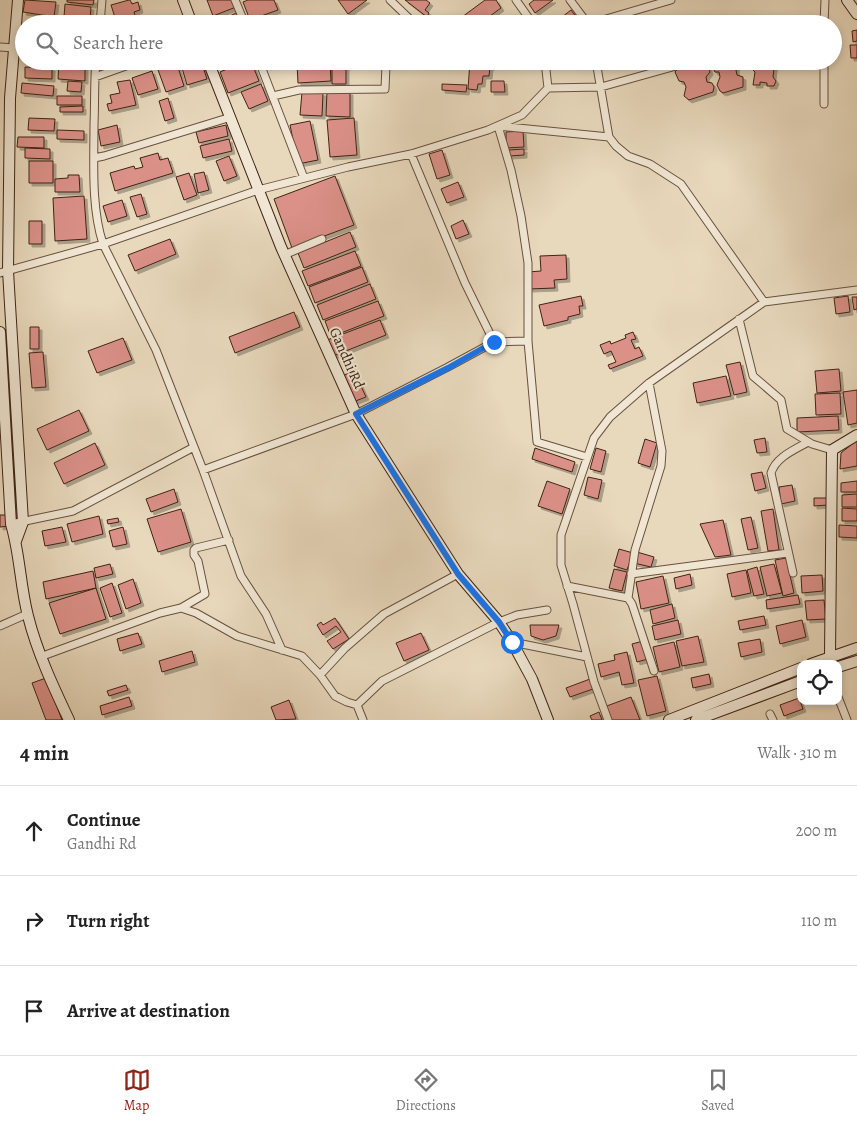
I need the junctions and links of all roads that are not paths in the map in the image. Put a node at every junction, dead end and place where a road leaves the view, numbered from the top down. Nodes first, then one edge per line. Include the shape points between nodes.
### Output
1 (18, 0) edge
2 (102, 0) edge
3 (183, 0) edge
4 (235, 0) edge
5 (390, 0) edge
6 (516, 0) edge
7 (570, 0) edge
8 (825, 0) edge
9 (847, 0) edge
10 (666, 1) edge
11 (405, 14) edge
12 (857, 14) edge
13 (17, 15) edge
14 (101, 15) edge
15 (189, 15) edge
16 (241, 15) edge
17 (527, 15) edge
18 (581, 15) edge
19 (619, 15) edge
20 (824, 15) edge
21 (15, 36) edge
22 (0, 47) edge
23 (14, 48) junction
24 (95, 70) edge
25 (115, 70) edge
26 (212, 70) edge
27 (262, 70) edge
28 (384, 70) edge
29 (546, 70) edge
30 (597, 70) edge
31 (661, 70) edge
32 (824, 70) edge
33 (95, 77) junction
34 (600, 87) junction
35 (548, 88) junction
36 (272, 96) junction
37 (824, 104) dead end
38 (231, 118) junction
39 (498, 126) junction
40 (609, 137) junction
41 (411, 154) junction
42 (94, 158) junction
43 (304, 178) junction
44 (258, 190) junction
45 (322, 239) dead end
46 (103, 244) junction
47 (284, 255) junction
48 (4, 272) edge
49 (4, 289) edge
50 (857, 290) edge
51 (764, 302) junction
52 (739, 319) junction
53 (0, 332) edge
54 (528, 341) junction
55 (494, 342) junction
56 (649, 383) junction
57 (356, 414) junction
58 (857, 434) edge
59 (808, 442) junction
60 (194, 447) junction
61 (832, 450) junction
62 (587, 458) junction
63 (203, 470) junction
64 (13, 471) junction
65 (23, 522) junction
66 (11, 524) junction
67 (229, 540) junction
68 (16, 541) junction
69 (788, 553) junction
70 (793, 573) dead end
71 (458, 574) junction
72 (632, 574) junction
73 (567, 586) junction
74 (628, 598) junction
75 (181, 608) junction
76 (547, 610) dead end
77 (27, 614) junction
78 (499, 622) junction
79 (0, 626) edge
80 (512, 642) junction
81 (857, 648) edge
82 (282, 650) junction
83 (40, 657) junction
84 (587, 657) junction
85 (830, 660) edge
86 (857, 661) edge
87 (842, 667) edge
88 (797, 670) edge
89 (654, 671) dead end
90 (320, 675) junction
91 (797, 682) edge
92 (357, 705) junction
93 (841, 705) edge
94 (69, 720) edge
95 (363, 720) edge
96 (548, 720) edge
97 (608, 720) edge
98 (669, 720) edge
99 (696, 720) edge
100 (847, 720) edge

1 - 13 street
2 - 14 street
3 - 15 street
4 - 16 street
5 - 11 street
6 - 17 street
7 - 18 street
8 - 20 street
9 - 12 street
10 - 19 street
21 - 23 street
22 - 23 street
23 - 48 street
24 - 33 street
25 - 33 street
26 - 38 street, Gandhi Rd
27 - 36 street
28 - 36 street via 385,89 299,90
29 - 35 street
30 - 34 street
31 - 34 street
32 - 37 street
33 - 42 street
34 - 35 street
34 - 40 street
35 - 39 street via 522,115
36 - 43 street
38 - 42 street
38 - 44 street, Gandhi Rd
39 - 40 street
39 - 41 street
39 - 54 street via 511,170 528,263
40 - 51 street via 628,156 650,164 681,184
41 - 43 street
41 - 55 street via 465,283
42 - 46 street via 95,194
43 - 44 street
44 - 46 street
44 - 47 street, Gandhi Rd
45 - 47 street
46 - 48 street
46 - 60 street via 156,350
47 - 57 street, Gandhi Rd
48 - 49 street
49 - 64 street
50 - 51 street
51 - 52 street
52 - 56 street
52 - 59 street via 753,376 781,400 788,429
53 - 64 street
54 - 55 street
54 - 62 street via 537,442
55 - 57 street
56 - 62 street via 602,426
56 - 72 street via 662,450 661,466 635,550
57 - 63 street
57 - 71 street, Gandhi Rd
58 - 61 street
59 - 61 street
59 - 69 street via 782,457 771,473
60 - 63 street
60 - 65 street via 73,511
61 - 85 street
62 - 73 street via 561,535 560,565
63 - 67 street
64 - 65 street
64 - 66 street
65 - 66 street
65 - 68 street
66 - 68 street
67 - 75 street via 194,550 205,594
67 - 82 street via 242,576 266,614
68 - 77 street
69 - 70 street
69 - 72 street
71 - 78 street, Gandhi Rd
71 - 90 street via 384,614
72 - 74 street
73 - 74 street
73 - 84 street
74 - 89 street
75 - 82 street via 238,636
75 - 83 street
76 - 78 street
77 - 79 street
77 - 83 street
78 - 80 street, Gandhi Rd
78 - 92 street via 382,681
80 - 84 street
80 - 96 street, Gandhi Rd via 532,679
81 - 85 street
82 - 90 street via 302,656
83 - 94 street
84 - 97 street
86 - 87 street
88 - 98 street
90 - 92 street via 335,696
91 - 99 street
92 - 95 street
93 - 100 street

